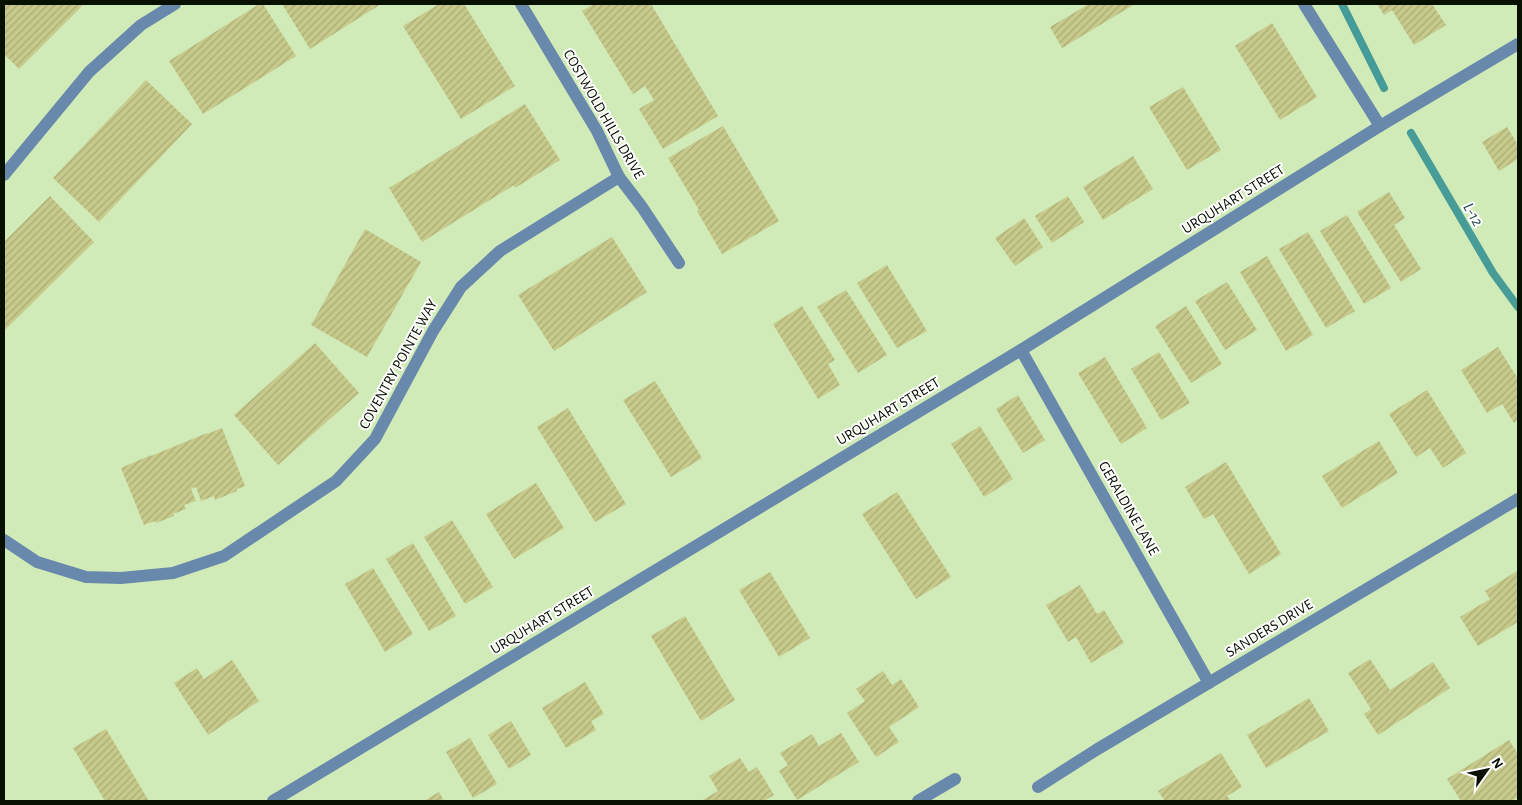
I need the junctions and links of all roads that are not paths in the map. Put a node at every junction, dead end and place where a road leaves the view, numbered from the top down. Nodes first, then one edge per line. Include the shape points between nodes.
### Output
1 (175, 4) edge
2 (521, 4) edge
3 (1304, 4) edge
4 (1518, 44) edge
5 (1380, 126) junction
6 (4, 175) edge
7 (619, 177) junction
8 (678, 263) dead end
9 (1021, 350) junction
10 (1518, 500) edge
11 (4, 540) edge
12 (1209, 683) junction
13 (955, 779) dead end
14 (1038, 787) dead end
15 (273, 801) edge
16 (918, 801) edge

1 - 6 street via 140,25 89,72
2 - 7 street, COSTWOLD HILLS DRIVE via 596,131
3 - 5 street
4 - 5 street, URQUHART STREET
5 - 9 street, URQUHART STREET
7 - 8 street, COSTWOLD HILLS DRIVE
7 - 11 street, COVENTRY POINTE WAY via 500,251 461,287 433,331 375,439 336,481 224,556 173,573 121,578 86,577 37,562
9 - 12 street, GERALDINE LANE
9 - 15 street, URQUHART STREET
10 - 12 street, SANDERS DRIVE
12 - 14 street, SANDERS DRIVE
13 - 16 street

